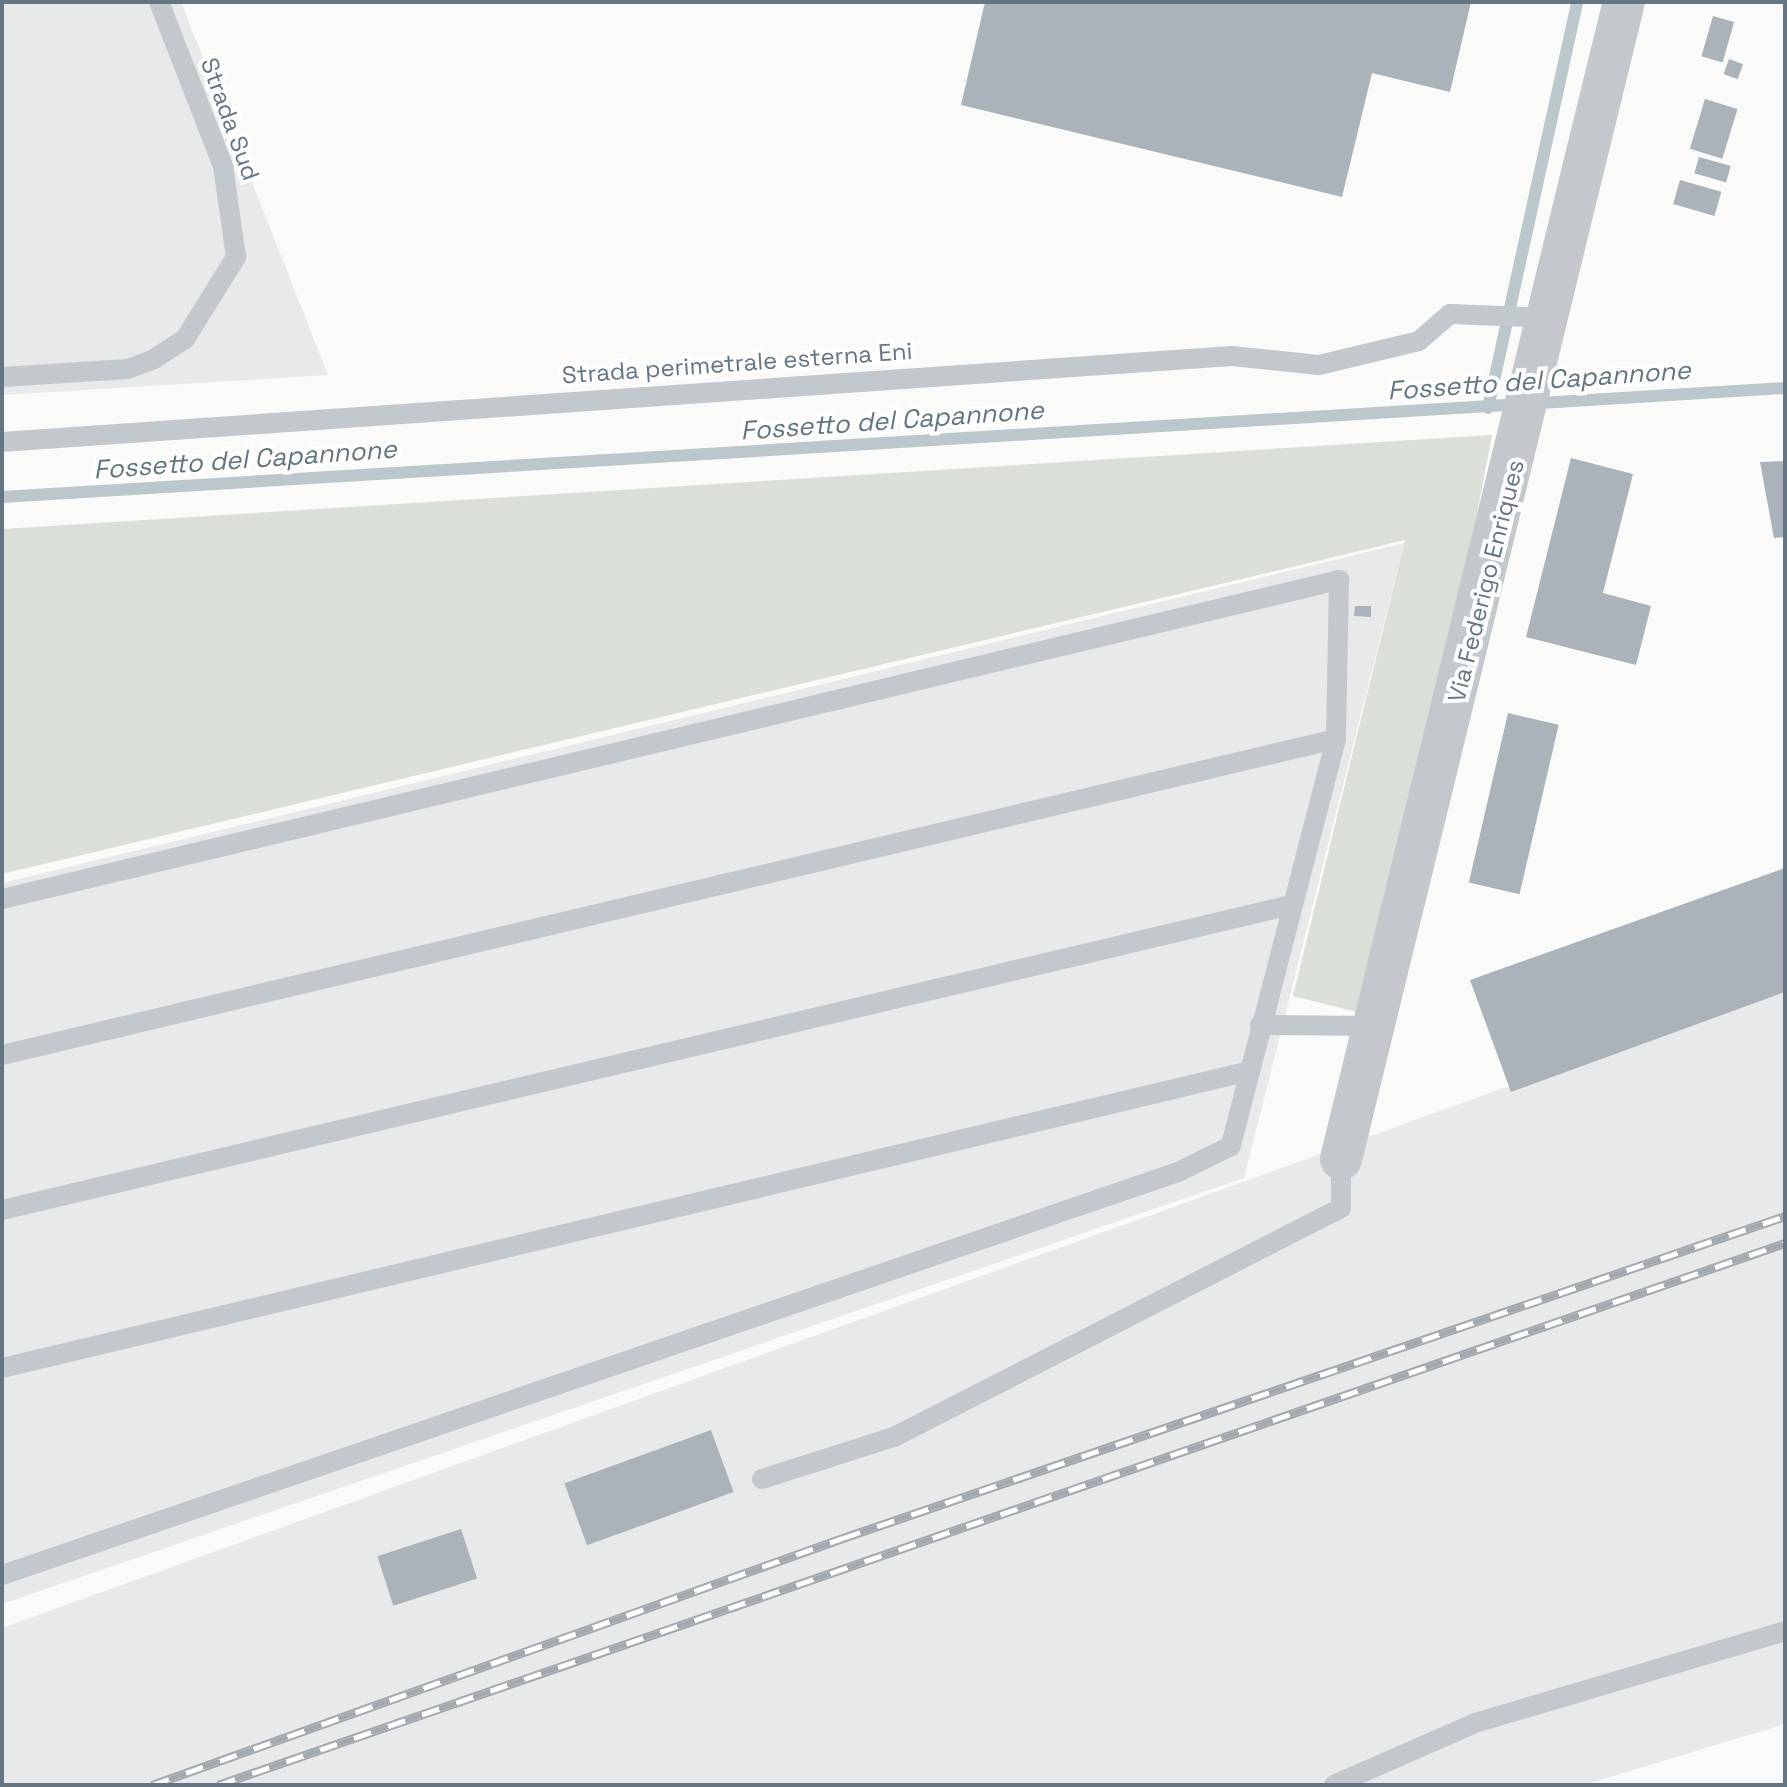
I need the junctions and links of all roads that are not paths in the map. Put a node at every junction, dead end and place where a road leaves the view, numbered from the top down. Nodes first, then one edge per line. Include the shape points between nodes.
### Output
1 (159, 2) edge
2 (1624, 2) edge
3 (1538, 326) junction
4 (2, 377) edge
5 (2, 442) edge
6 (1336, 739) junction
7 (2, 899) edge
8 (1291, 905) junction
9 (1260, 1025) junction
10 (1374, 1026) junction
11 (2, 1055) edge
12 (1250, 1071) junction
13 (1341, 1159) joint
14 (2, 1210) edge
15 (2, 1368) edge
16 (762, 1479) dead end
17 (2, 1575) edge
18 (1785, 1631) edge
19 (1334, 1785) edge

1 - 4 lane, Strada Sud via 223,166 236,257 185,339 154,359 128,369
2 - 3 street, Via Federigo Enriques
3 - 5 lane, Strada perimetrale esterna Eni via 1450,314 1419,341 1319,365 1232,356
3 - 10 street, Via Federigo Enriques via 1512,478
6 - 7 lane via 1339,580
6 - 8 lane
6 - 11 lane
8 - 9 lane
8 - 14 lane
9 - 10 lane
9 - 12 lane
10 - 13 street, Via Federigo Enriques
12 - 15 lane
12 - 17 lane via 1231,1146 1178,1172
13 - 16 lane via 1341,1208 894,1437
18 - 19 lane via 1475,1723

